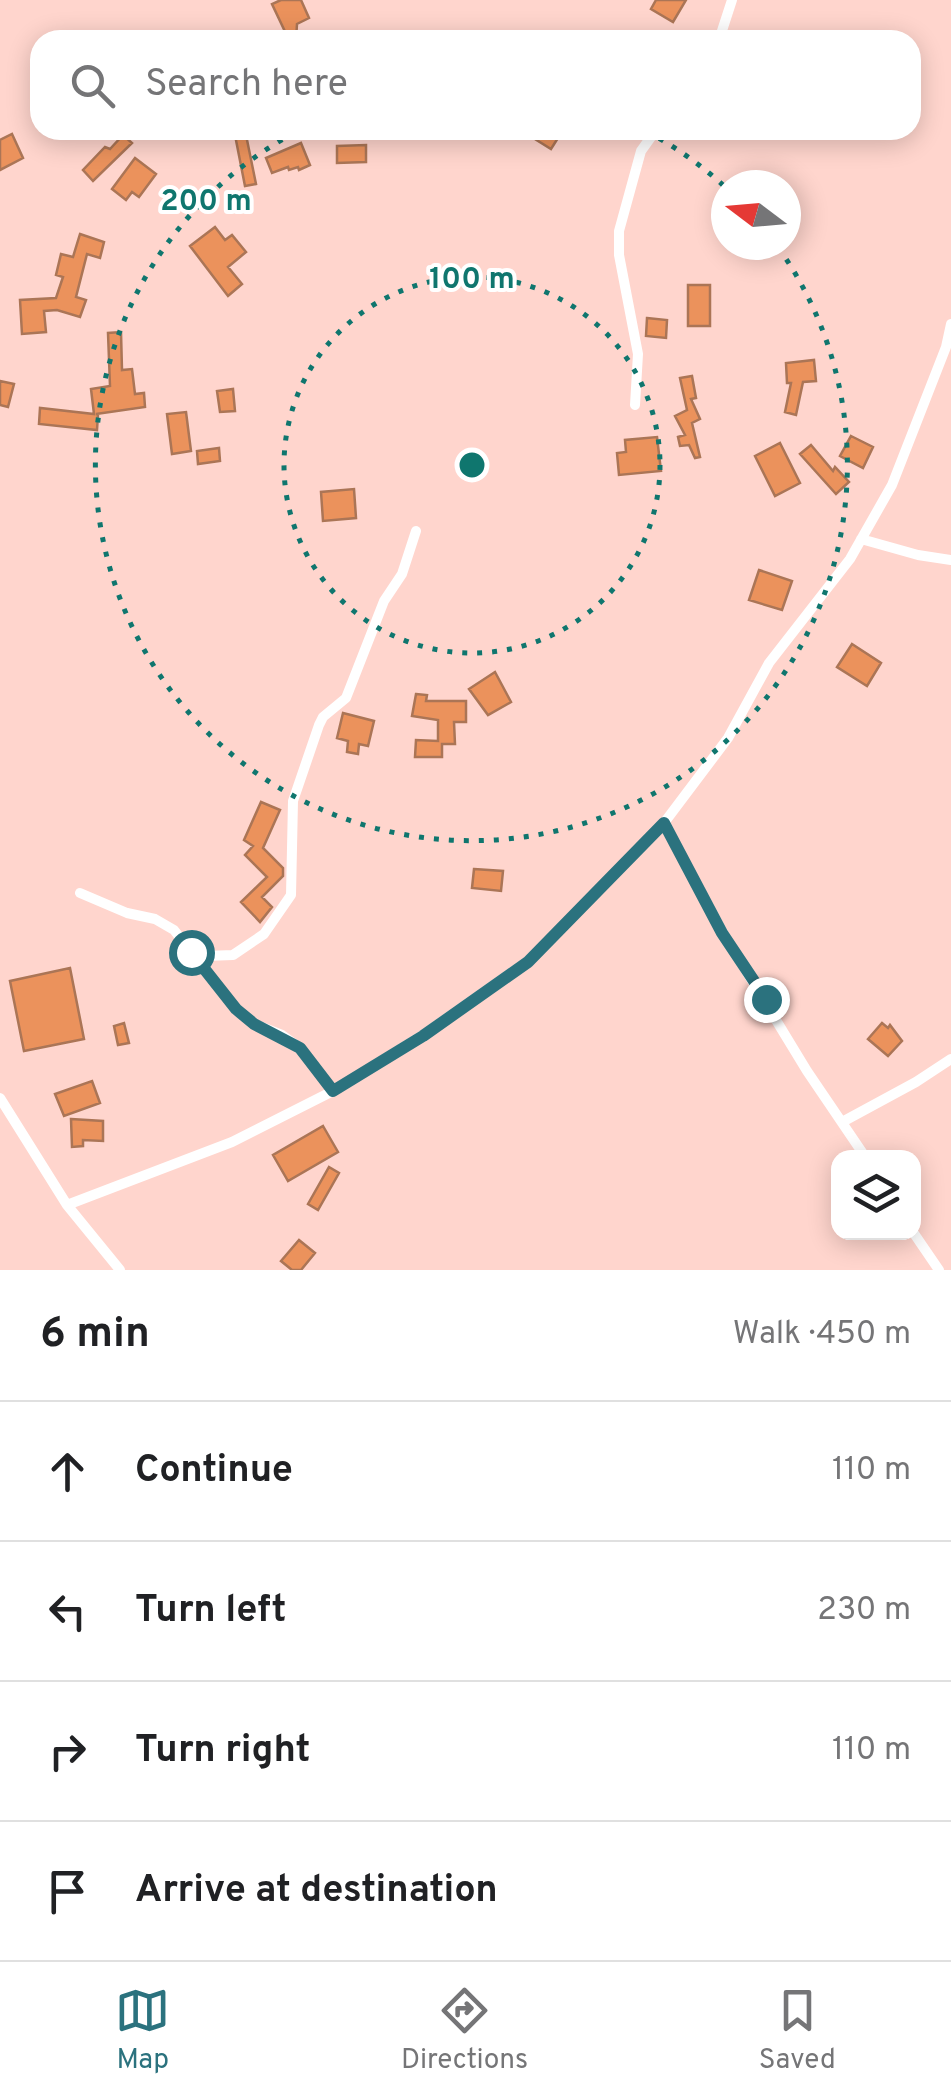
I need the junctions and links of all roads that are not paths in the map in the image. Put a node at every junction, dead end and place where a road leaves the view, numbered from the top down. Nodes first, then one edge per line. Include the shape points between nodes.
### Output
1 (732, 0) edge
2 (723, 30) edge
3 (648, 140) edge
4 (951, 324) edge
5 (635, 405) dead end
6 (416, 532) dead end
7 (862, 539) junction
8 (951, 560) edge
9 (664, 823) junction
10 (80, 893) dead end
11 (191, 952) junction
12 (951, 1059) edge
13 (333, 1091) junction
14 (0, 1098) edge
15 (844, 1121) junction
16 (861, 1150) edge
17 (66, 1204) junction
18 (918, 1240) edge
19 (120, 1270) edge
20 (939, 1270) edge

1 - 2 street
3 - 5 street via 618,231 638,354
4 - 7 street via 892,484
6 - 11 street via 346,698 318,725 293,801 291,895 264,934 233,955
7 - 8 street
7 - 9 street via 769,663 728,738
9 - 13 street via 528,962
9 - 15 street via 722,933
10 - 11 street via 174,930
11 - 13 street via 236,1009 300,1048
12 - 15 street
13 - 17 street via 232,1142
14 - 17 street
15 - 16 street
17 - 19 street
18 - 20 street

